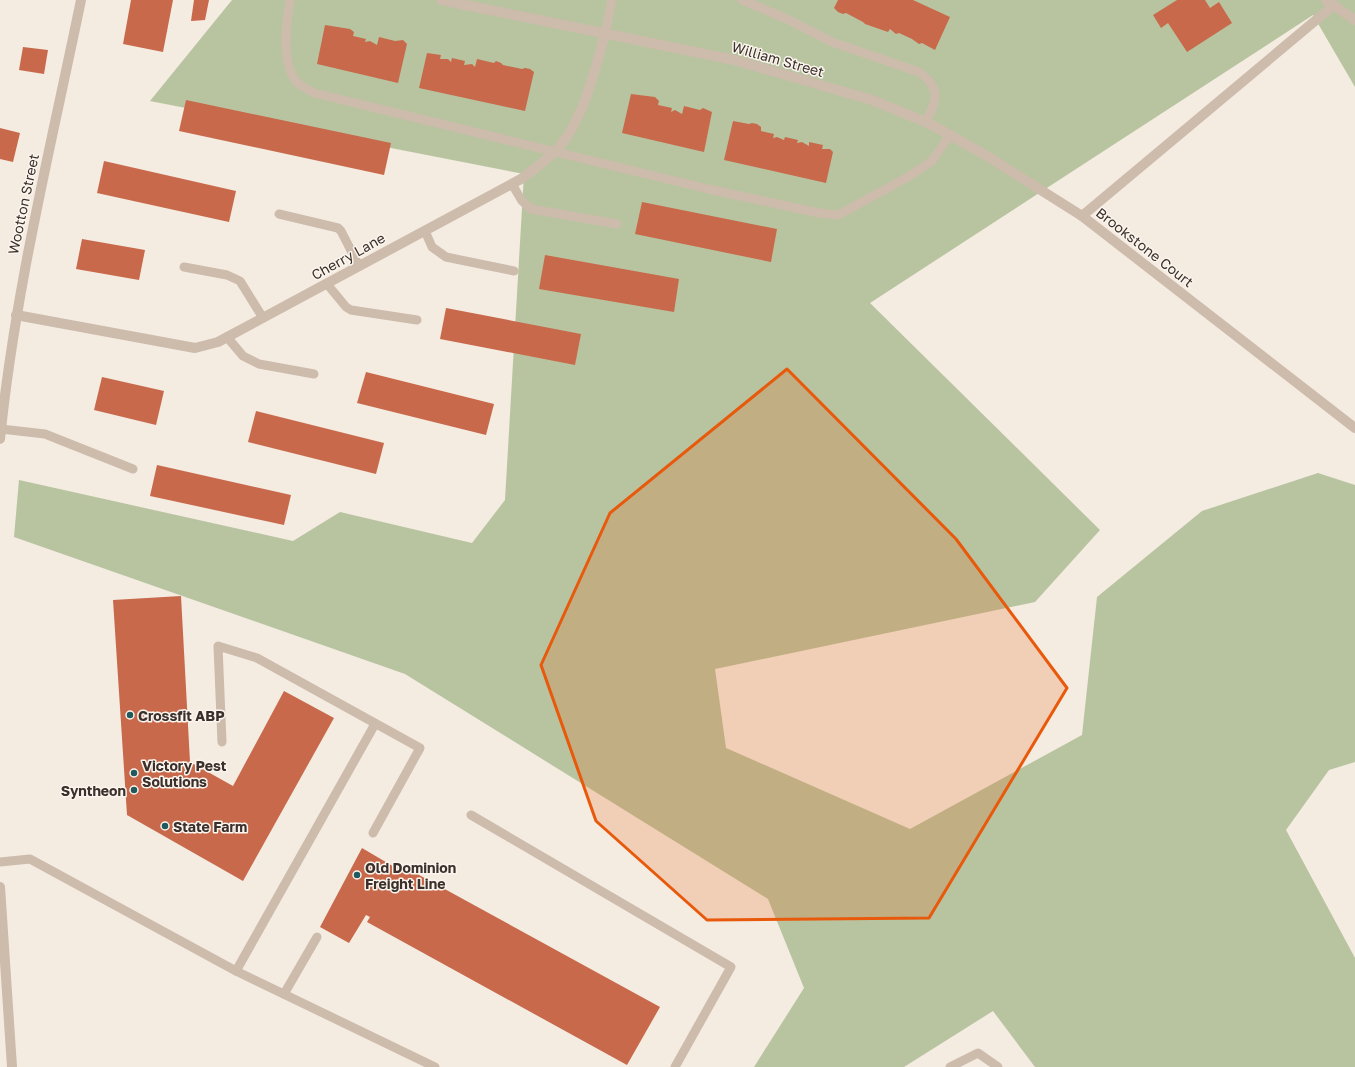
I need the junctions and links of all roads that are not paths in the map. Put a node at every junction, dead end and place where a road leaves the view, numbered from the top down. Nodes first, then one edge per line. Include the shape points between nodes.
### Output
1 (81, 0) edge
2 (290, 0) edge
3 (441, 0) edge
4 (612, 0) edge
5 (742, 0) edge
6 (1330, 3) edge
7 (1355, 20) edge
8 (605, 34) junction
9 (926, 122) junction
10 (950, 135) junction
11 (553, 152) junction
12 (512, 184) junction
13 (279, 214) dead end
14 (1082, 216) junction
15 (617, 224) dead end
16 (425, 231) junction
17 (359, 266) junction
18 (184, 267) dead end
19 (514, 271) dead end
20 (327, 284) junction
21 (16, 315) junction
22 (263, 318) junction
23 (417, 320) dead end
24 (227, 337) junction
25 (314, 374) dead end
26 (1355, 428) edge
27 (0, 434) edge
28 (133, 469) dead end
29 (375, 724) junction
30 (222, 742) dead end
31 (471, 815) dead end
32 (373, 833) dead end
33 (0, 862) edge
34 (0, 887) edge
35 (317, 937) dead end
36 (236, 971) junction
37 (284, 994) junction
38 (12, 1067) edge
39 (434, 1067) edge
40 (675, 1067) edge
41 (950, 1067) edge
42 (998, 1067) edge

1 - 21 street, Wootton Street via 34,217
2 - 11 lane via 287,57 299,84 314,93
3 - 8 street, William Street
4 - 8 lane
5 - 9 lane via 832,42 919,72 930,80 936,95
6 - 7 street
6 - 14 street, Brookstone Court
8 - 9 street, William Street via 734,60 872,100
8 - 11 street, Cherry Lane via 582,107 568,135
9 - 10 street, William Street
10 - 11 lane via 932,161 908,178 838,215 708,189
10 - 14 street, William Street
11 - 12 street, Cherry Lane via 547,160
12 - 15 lane via 522,201 531,209
12 - 16 street, Cherry Lane
13 - 17 lane via 338,228 342,231
14 - 26 street, Brookstone Court
16 - 17 street, Cherry Lane
16 - 19 lane via 432,246 446,257
17 - 20 street, Cherry Lane
18 - 22 lane via 227,275 240,281
20 - 22 street, Cherry Lane
20 - 23 lane via 351,310
21 - 24 street, Cherry Lane via 195,348
21 - 27 street, Wootton Street
22 - 24 street, Cherry Lane
24 - 25 lane via 243,356 259,364
27 - 28 lane via 45,434
29 - 30 lane via 256,658 218,646
29 - 32 lane via 420,748
29 - 36 lane
31 - 40 lane via 730,967
33 - 36 lane via 30,859
34 - 38 street
35 - 37 lane
36 - 37 lane
37 - 39 lane
41 - 42 lane via 978,1053

